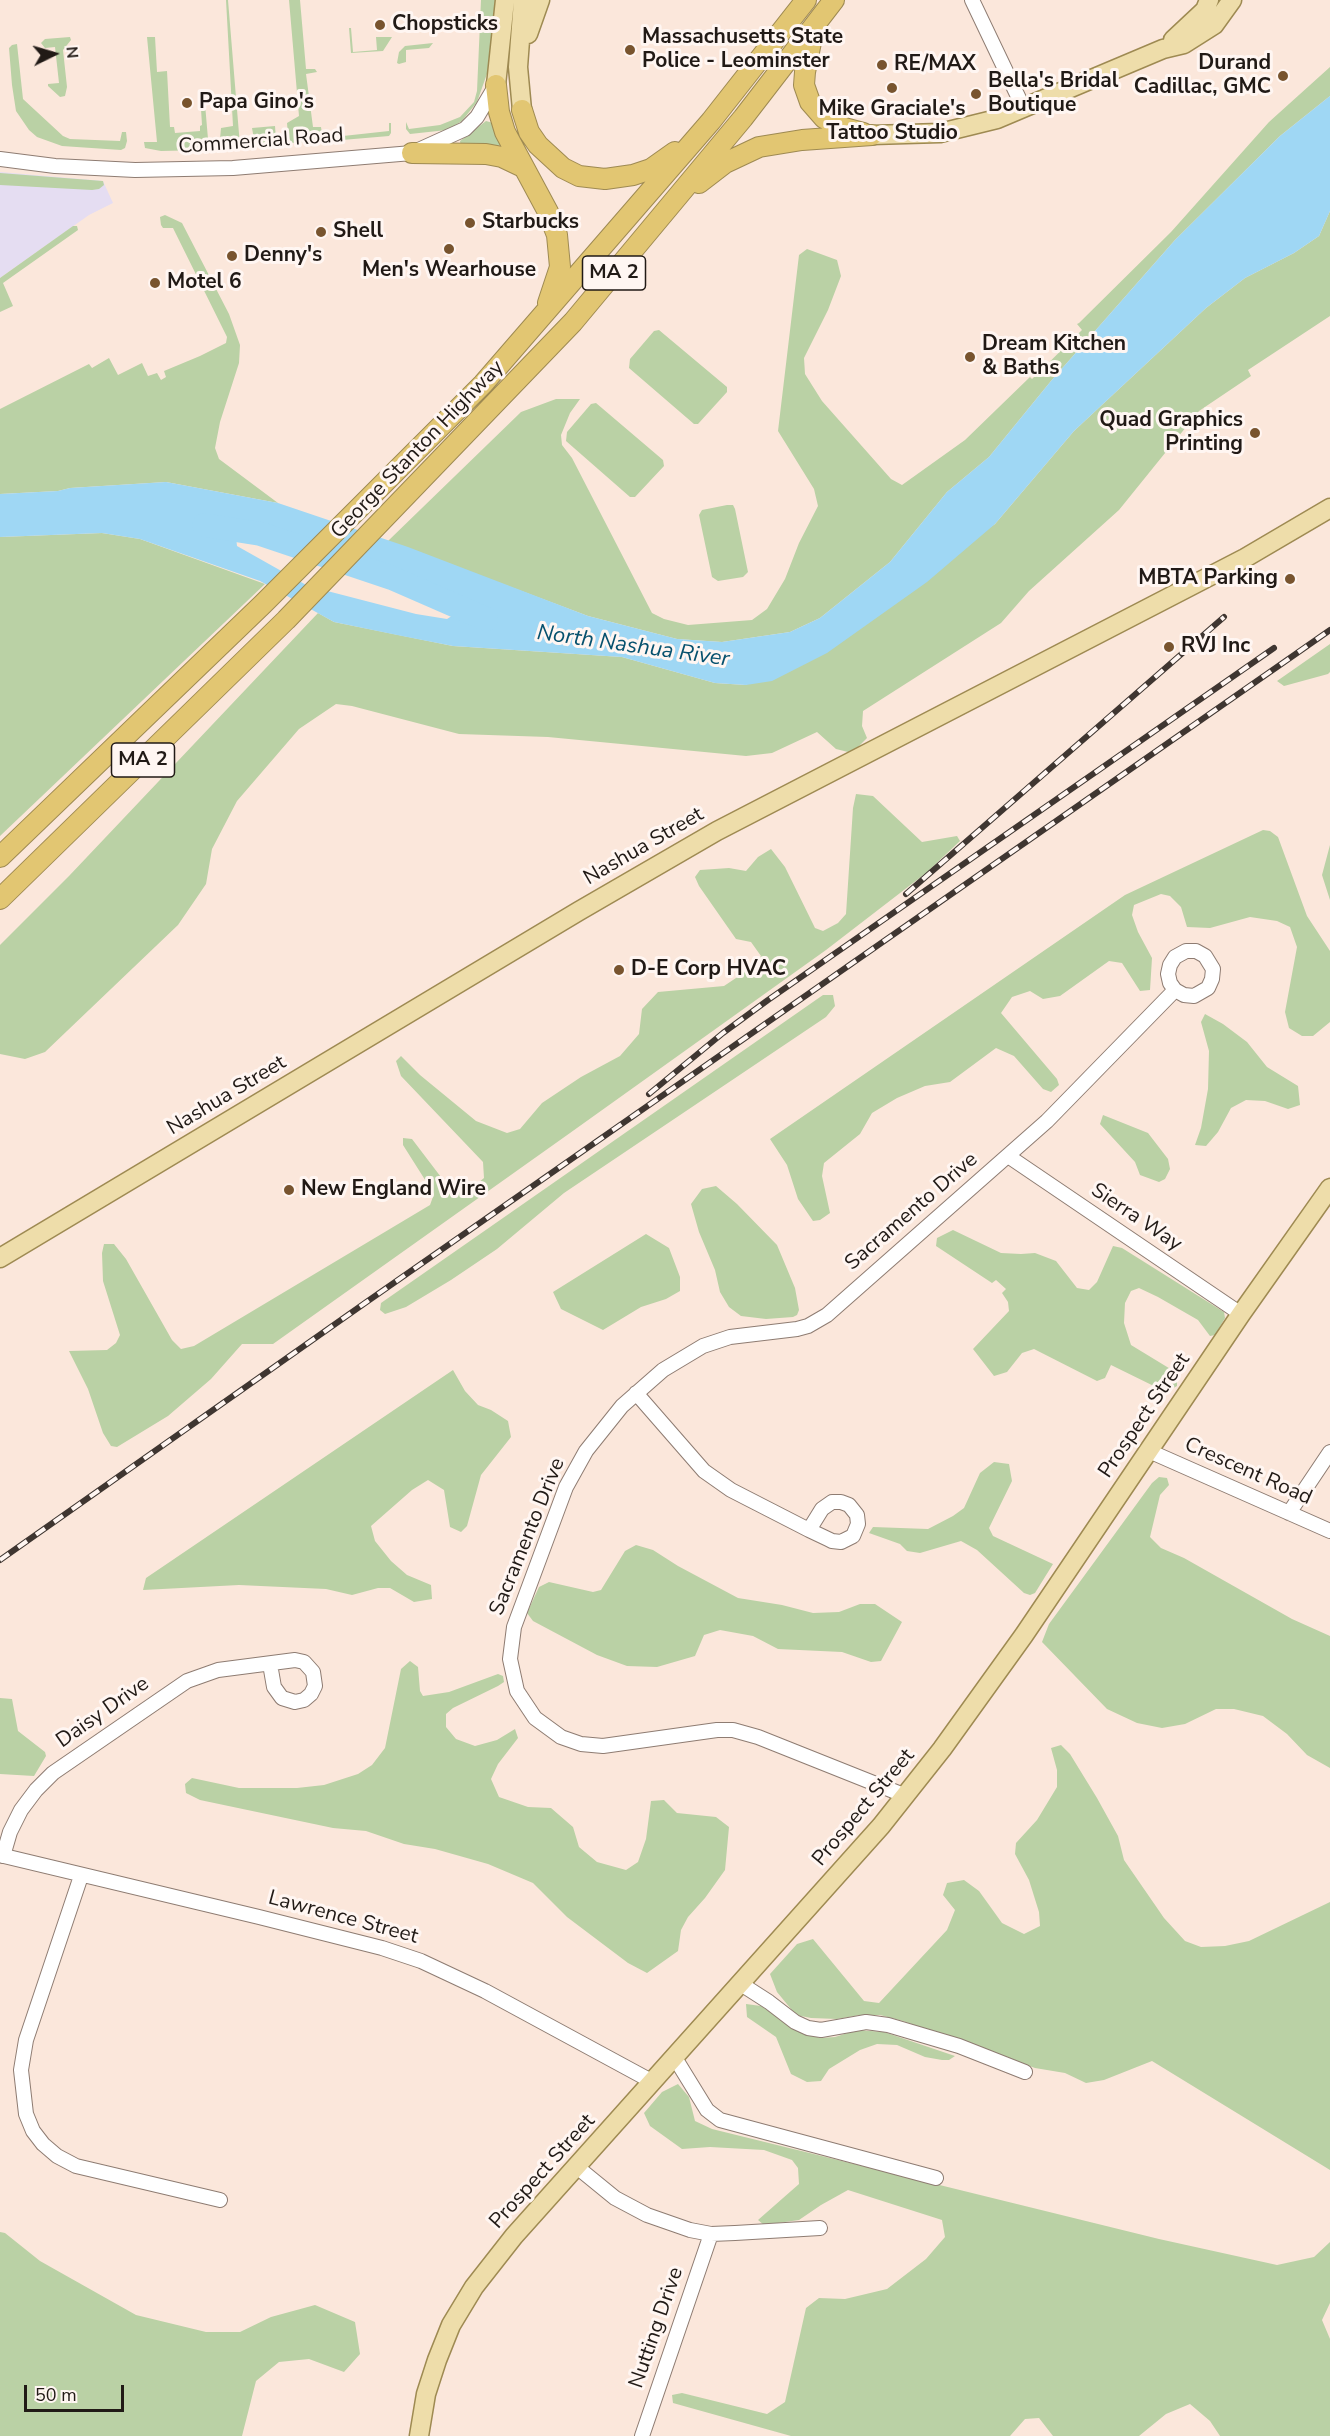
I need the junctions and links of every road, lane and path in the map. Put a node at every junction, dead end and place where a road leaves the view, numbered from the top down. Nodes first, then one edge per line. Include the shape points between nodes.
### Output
1 (505, 0) edge
2 (523, 0) edge
3 (540, 0) edge
4 (806, 0) edge
5 (834, 0) edge
6 (972, 0) edge
7 (1209, 0) edge
8 (1232, 0) edge
9 (816, 24) junction
10 (1163, 49) junction
11 (518, 67) junction
12 (496, 85) junction
13 (1024, 109) junction
14 (522, 110) joint
15 (711, 121) junction
16 (872, 135) junction
17 (412, 153) junction
18 (0, 159) edge
19 (524, 167) junction
20 (671, 204) junction
21 (541, 319) junction
22 (1330, 508) edge
23 (0, 857) edge
24 (0, 899) edge
25 (1175, 990) dead end
26 (1008, 1156) junction
27 (1330, 1188) edge
28 (0, 1258) edge
29 (1241, 1314) junction
30 (636, 1393) junction
31 (1149, 1451) junction
32 (1330, 1452) edge
33 (1289, 1513) junction
34 (809, 1530) dead end
35 (1330, 1531) edge
36 (270, 1664) dead end
37 (906, 1796) junction
38 (2, 1855) edge
39 (81, 1876) junction
40 (741, 1984) junction
41 (675, 2058) junction
42 (1025, 2072) dead end
43 (652, 2082) junction
44 (577, 2167) junction
45 (936, 2178) dead end
46 (220, 2200) dead end
47 (819, 2228) dead end
48 (711, 2234) junction
49 (419, 2436) edge
50 (642, 2436) edge

1 - 12 main road
2 - 11 main road
3 - 11 main road
4 - 15 highway, George Stanton Highway / MA 2
5 - 9 highway, George Stanton Highway / MA 2
6 - 13 street
7 - 10 main road via 1190,26
8 - 10 main road via 1214,25 1184,44
9 - 16 highway via 804,85 810,102 831,122
9 - 20 highway, George Stanton Highway / MA 2
10 - 13 main road
11 - 14 main road
12 - 17 street, Commercial Road via 465,129
12 - 19 highway via 503,126
13 - 16 main road via 960,129
14 - 15 highway via 538,145 563,168 594,179 651,169
15 - 21 highway, George Stanton Highway / MA 2
16 - 20 highway via 759,147 725,163
17 - 18 street, Commercial Road via 233,168 135,170
17 - 19 highway via 486,154
19 - 21 highway via 552,220 560,249 559,273
20 - 24 highway, George Stanton Highway / MA 2 via 573,322 376,530
21 - 23 highway, George Stanton Highway / MA 2 via 483,384 351,517
22 - 28 main road, Nashua Street via 1229,567 717,831
25 - 26 street, Sacramento Drive via 1077,1092
26 - 29 street, Sierra Way
26 - 30 street, Sacramento Drive via 818,1321 797,1329 730,1337 703,1346 663,1370
27 - 29 main road, Prospect Street
29 - 31 main road, Prospect Street
30 - 34 street via 704,1472
30 - 37 street, Sacramento Drive via 609,1420 576,1467 514,1627 511,1670 528,1710 561,1737 592,1746 717,1730 746,1733
31 - 33 street, Crescent Road
31 - 37 main road, Prospect Street via 990,1684
32 - 33 street
33 - 35 street, Crescent Road
36 - 38 street, Daisy Drive via 218,1670 187,1681 53,1773 21,1810
37 - 40 main road, Prospect Street
38 - 39 street, Lawrence Street
39 - 43 street, Lawrence Street via 382,1948 421,1961 514,2006
39 - 46 street via 26,2040 21,2070 26,2114 33,2131 57,2156 76,2166
40 - 41 main road, Prospect Street
40 - 42 street via 808,2028 821,2030 866,2022 888,2025 959,2046
41 - 43 main road, Prospect Street
41 - 45 street via 707,2110 720,2120
43 - 44 main road, Prospect Street
44 - 48 street via 615,2198 647,2215
44 - 49 main road, Prospect Street via 514,2236 461,2306 433,2372
47 - 48 street
48 - 50 street, Nutting Drive

